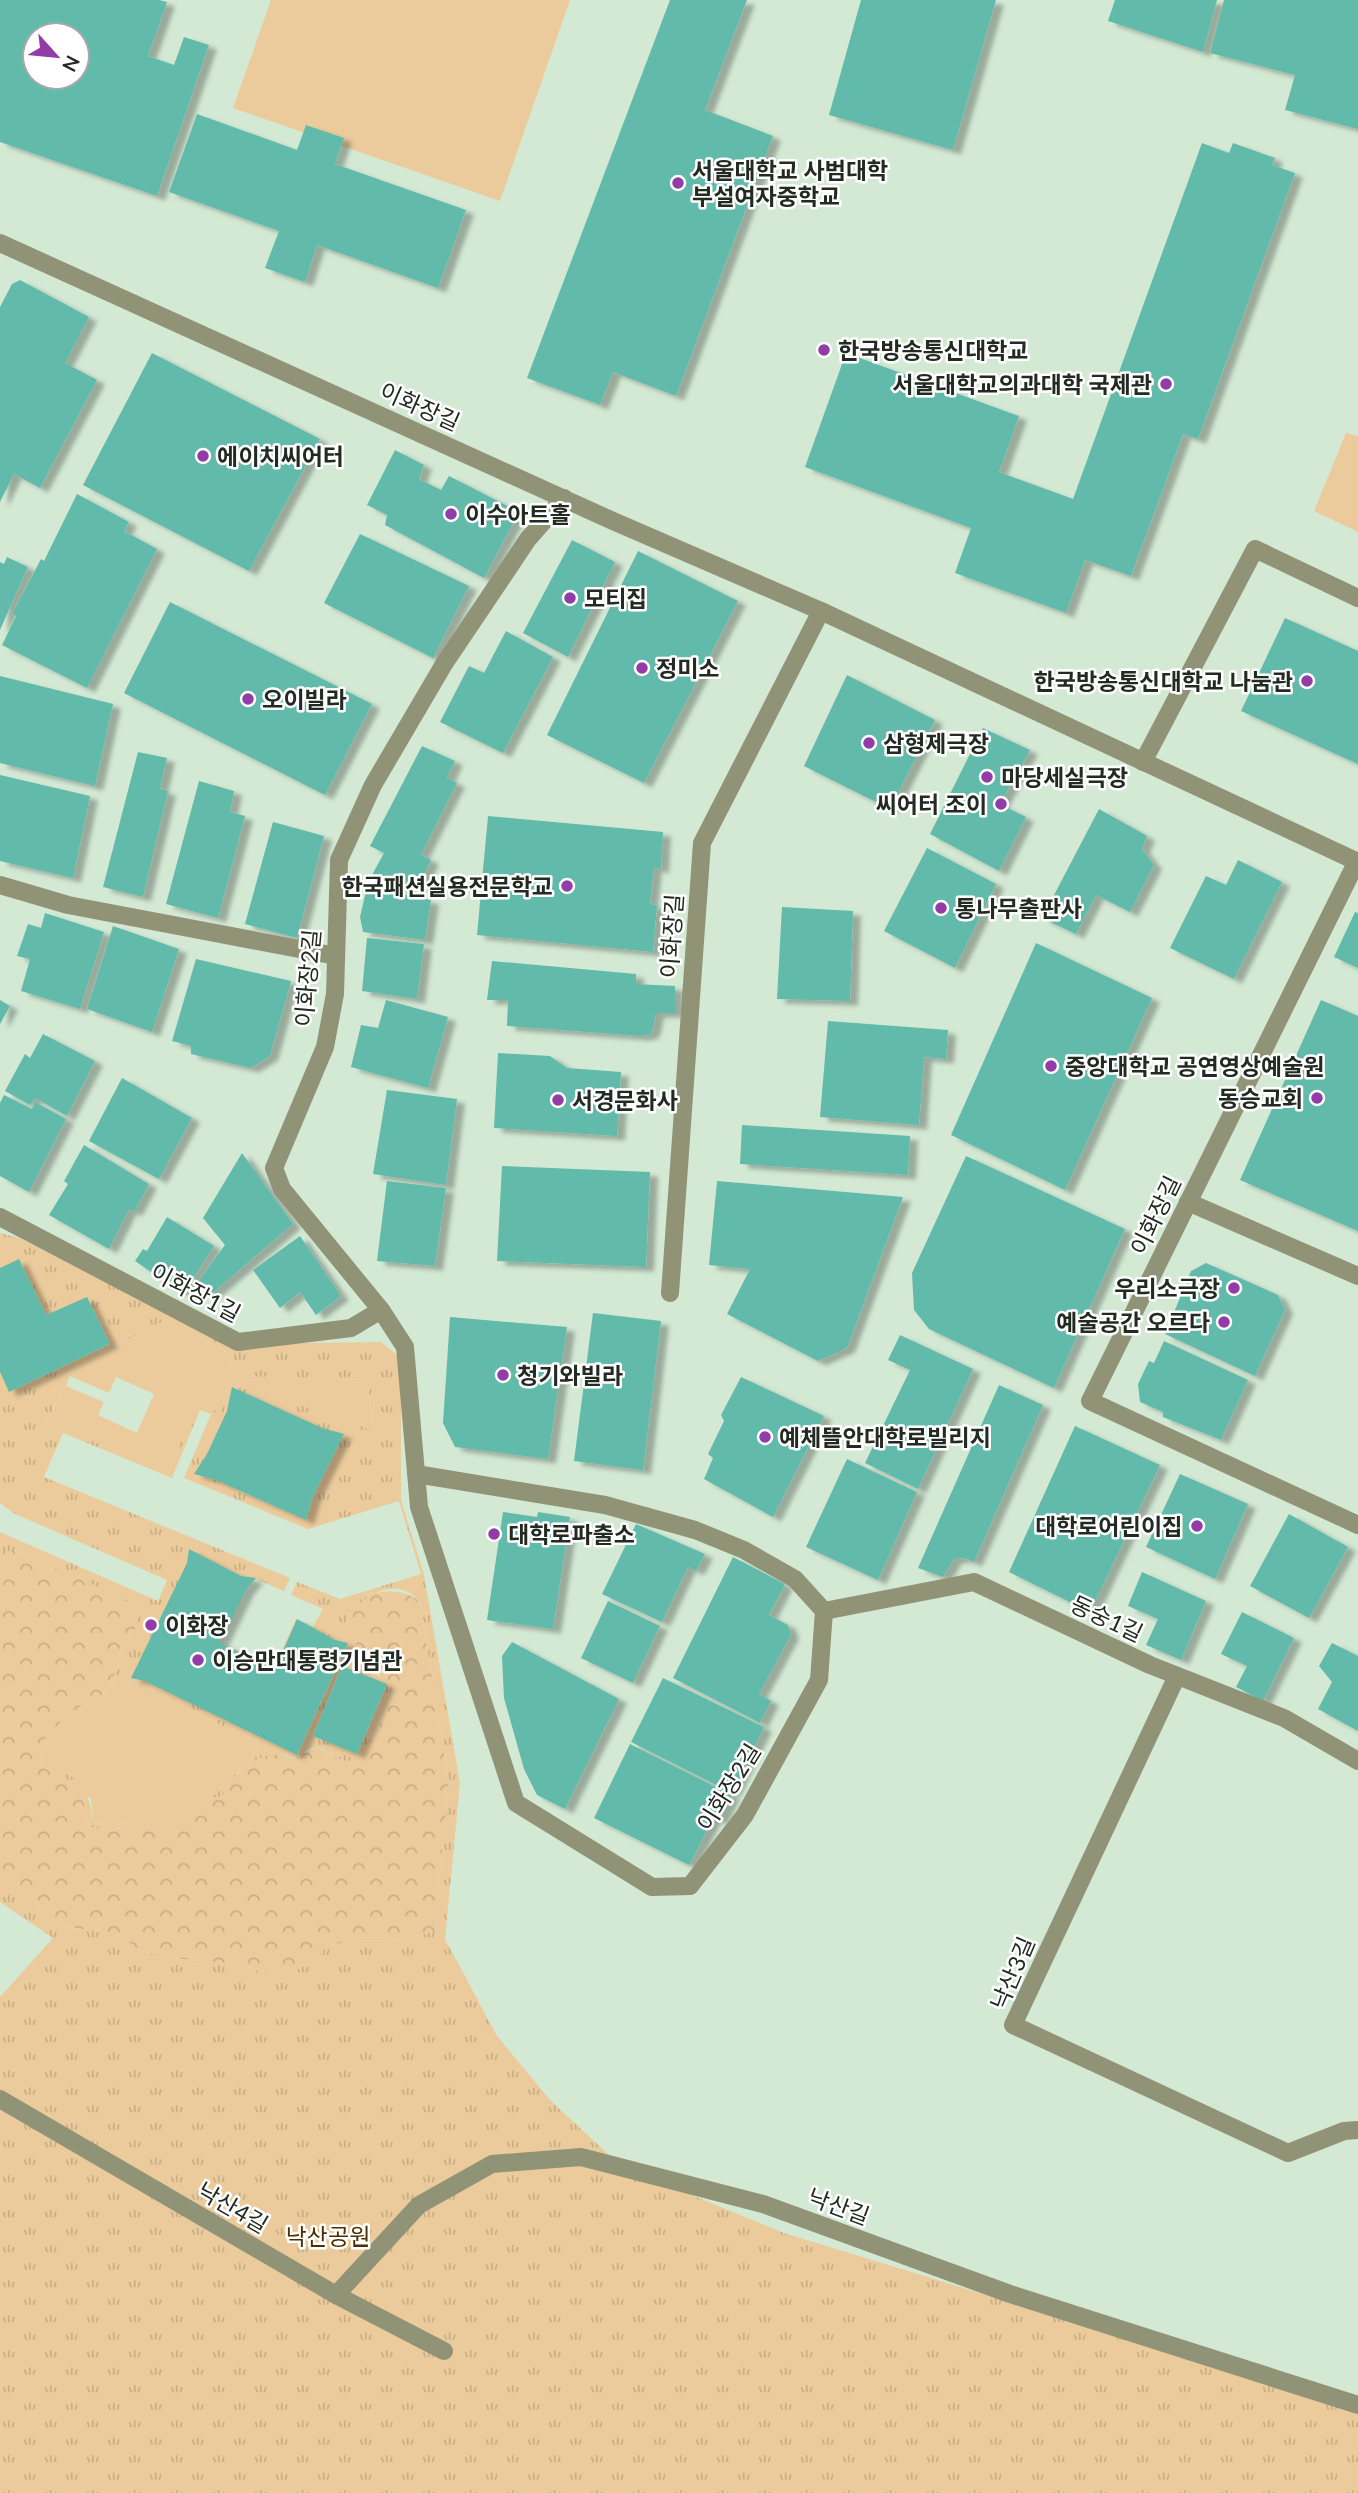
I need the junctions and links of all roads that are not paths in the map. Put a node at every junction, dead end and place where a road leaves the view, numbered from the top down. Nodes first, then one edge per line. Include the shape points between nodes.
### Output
1 (0, 243) edge
2 (564, 498) junction
3 (1358, 598) edge
4 (821, 611) junction
5 (1143, 762) junction
6 (1358, 862) edge
7 (0, 885) edge
8 (336, 956) junction
9 (1188, 1202) junction
10 (0, 1217) edge
11 (1358, 1276) edge
12 (670, 1293) dead end
13 (381, 1310) junction
14 (416, 1474) junction
15 (1358, 1525) edge
16 (824, 1611) junction
17 (1177, 1676) junction
18 (1358, 1761) edge
19 (0, 2099) edge
20 (1358, 2130) edge
21 (336, 2295) junction
22 (444, 2351) dead end
23 (1358, 2405) edge

1 - 2 street, 이화장길
2 - 4 street, 이화장길
2 - 8 street, 이화장2길 via 528,540 444,664 373,785 339,860
3 - 5 street via 1255,549
4 - 5 street, 이화장길
4 - 12 street, 이화장길 via 702,843
5 - 6 street, 이화장길
6 - 9 street, 이화장길
7 - 8 street via 68,905
8 - 13 street, 이화장2길 via 335,994 325,1048 274,1168 282,1189
9 - 11 street
9 - 15 street, 이화장길 via 1090,1401
10 - 13 street, 이화장1길 via 238,1342 351,1328
13 - 14 street, 이화장2길 via 405,1346
14 - 16 street via 605,1505 695,1530 744,1550 795,1579
14 - 16 street, 이화장2길 via 419,1507 516,1803 652,1887 690,1886 745,1815 819,1680
16 - 17 street, 동숭1길 via 974,1582
17 - 18 street, 동숭1길 via 1284,1718
17 - 20 street, 낙산3길 via 1013,2025 1288,2153
19 - 21 street, 낙산4길
21 - 22 street, 낙산4길
21 - 23 street, 낙산길 via 419,2205 492,2164 581,2157 763,2204 1010,2294

